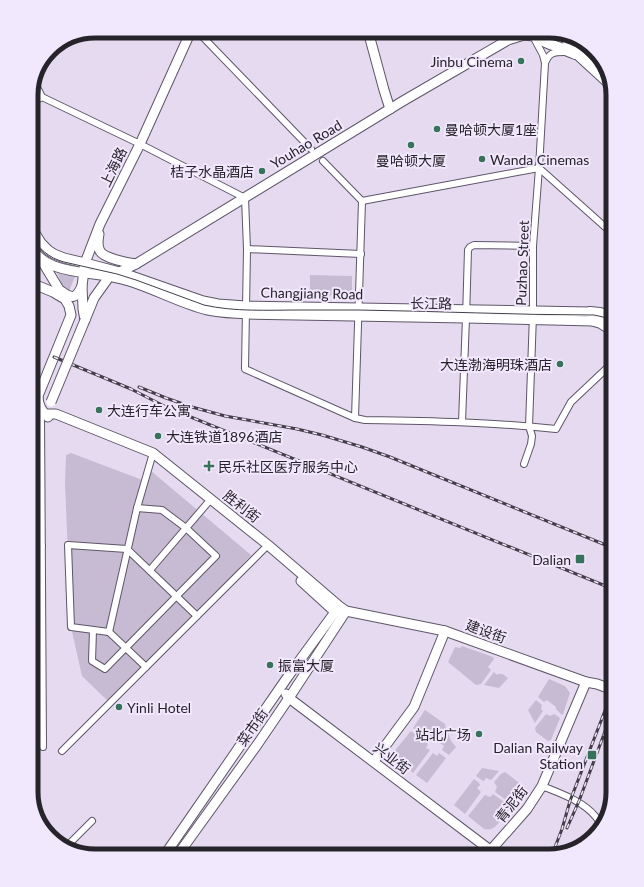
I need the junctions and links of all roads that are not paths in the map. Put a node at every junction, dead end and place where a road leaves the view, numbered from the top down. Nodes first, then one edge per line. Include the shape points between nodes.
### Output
1 (188, 38) edge
2 (204, 38) edge
3 (370, 38) edge
4 (514, 38) edge
5 (534, 38) edge
6 (538, 38) edge
7 (508, 40) joint
8 (567, 41) edge
9 (575, 54) junction
10 (585, 61) junction
11 (545, 63) junction
12 (603, 78) edge
13 (38, 90) edge
14 (42, 97) junction
15 (38, 99) edge
16 (390, 109) junction
17 (140, 144) junction
18 (311, 149) dead end
19 (323, 161) dead end
20 (539, 168) junction
21 (245, 198) junction
22 (362, 201) junction
23 (100, 224) junction
24 (606, 228) edge
25 (38, 238) edge
26 (533, 246) junction
27 (247, 250) junction
28 (361, 254) junction
29 (38, 260) edge
30 (38, 261) edge
31 (85, 262) junction
32 (136, 264) junction
33 (120, 272) junction
34 (84, 273) junction
35 (109, 277) junction
36 (55, 284) junction
37 (38, 286) edge
38 (82, 286) junction
39 (64, 299) junction
40 (246, 310) junction
41 (359, 312) junction
42 (467, 314) junction
43 (606, 315) edge
44 (532, 316) junction
45 (592, 317) junction
46 (85, 320) junction
47 (606, 325) edge
48 (606, 369) dead end
49 (38, 389) edge
50 (38, 402) edge
51 (38, 413) edge
52 (42, 413) junction
53 (56, 414) junction
54 (354, 418) junction
55 (462, 422) junction
56 (529, 426) junction
57 (152, 455) junction
58 (524, 464) dead end
59 (209, 501) junction
60 (137, 508) junction
61 (186, 528) junction
62 (38, 546) edge
63 (42, 546) junction
64 (267, 547) junction
65 (127, 550) junction
66 (150, 570) junction
67 (176, 596) junction
68 (340, 610) junction
69 (197, 616) junction
70 (38, 629) edge
71 (42, 629) junction
72 (93, 630) junction
73 (109, 632) junction
74 (445, 632) junction
75 (126, 648) junction
76 (146, 667) junction
77 (289, 675) junction
78 (586, 682) junction
79 (606, 688) edge
80 (42, 689) junction
81 (38, 690) edge
82 (289, 698) junction
83 (43, 747) dead end
84 (60, 753) dead end
85 (374, 761) junction
86 (542, 786) junction
87 (92, 821) dead end
88 (598, 821) edge
89 (70, 843) edge
90 (169, 849) edge
91 (182, 849) edge
92 (489, 849) edge
93 (497, 849) edge

1 - 17 main road, 上海路
2 - 18 street
3 - 16 main road
4 - 7 main road, Youhao Road
5 - 11 street
6 - 9 main road
7 - 16 main road, Youhao Road
8 - 10 main road
9 - 10 main road
9 - 11 street via 553,53 548,56
10 - 12 main road
11 - 20 street, Puzhao Street
13 - 14 street
14 - 15 street
14 - 17 street
16 - 21 main road, Youhao Road
17 - 21 street
17 - 23 main road, 上海路
19 - 22 street
20 - 22 street
20 - 24 street
20 - 26 street, Puzhao Street
21 - 27 street
21 - 32 main road, Youhao Road
22 - 28 street
23 - 31 main road, 上海路
23 - 32 main road via 99,249 102,254
25 - 31 main road, Changjiang Road via 48,250 64,258
26 - 42 street via 470,247
26 - 44 street, Puzhao Street
27 - 28 street
27 - 40 street
28 - 41 street
29 - 34 main road, Changjiang Road via 54,267
30 - 36 main road
31 - 33 main road, Changjiang Road
31 - 34 main road, 上海路
32 - 33 main road, Youhao Road
33 - 35 main road, Youhao Road
33 - 40 main road, Changjiang Road via 203,301
34 - 35 main road, Changjiang Road
34 - 38 main road, 上海路
35 - 40 main road, Changjiang Road via 129,281 208,310
35 - 46 main road via 94,298
36 - 38 main road via 62,292 74,297
36 - 39 main road
37 - 39 main road
38 - 46 main road, 上海路
39 - 49 main road via 71,315
40 - 41 main road, Changjiang Road
40 - 54 street via 245,369
41 - 42 main road, Changjiang Road
41 - 54 street
42 - 44 main road, Changjiang Road
42 - 55 street
43 - 45 main road via 600,313
44 - 45 main road
44 - 56 street, Puzhao Street
45 - 47 main road
46 - 53 main road, bridge via 51,402 52,411
48 - 56 street via 572,402 556,429
50 - 52 main road
51 - 52 main road
52 - 53 main road, 胜利街
52 - 57 main road, 胜利街
52 - 63 street
53 - 57 main road, 胜利街
54 - 55 street
55 - 56 street
56 - 58 street, Puzhao Street via 531,444
57 - 59 main road, 胜利街
57 - 60 street
59 - 61 street
59 - 64 main road, 胜利街
60 - 61 street via 162,510
60 - 65 street
61 - 66 street
61 - 67 street via 216,556
62 - 63 street
63 - 71 street
64 - 68 main road, 胜利街
64 - 69 street
65 - 66 street
65 - 72 street via 68,545 71,627
65 - 73 street
66 - 67 street
67 - 69 street
67 - 75 street
68 - 74 main road, 建设街
68 - 77 main road
68 - 82 main road, 菜市街
69 - 76 street
70 - 71 street
71 - 80 street
72 - 73 street
72 - 75 street via 92,661 105,669
73 - 75 street
74 - 78 main road, 建设街
74 - 85 main road via 414,707
75 - 76 street
76 - 84 street
77 - 82 main road via 284,688
77 - 90 main road
78 - 79 main road, 建设街
78 - 86 main road, 青泥街
80 - 81 street
80 - 83 street
82 - 85 main road, 兴业街
82 - 91 main road, 菜市街
85 - 92 main road, 兴业街
86 - 88 street via 579,803
86 - 93 main road, 青泥街
87 - 89 street

